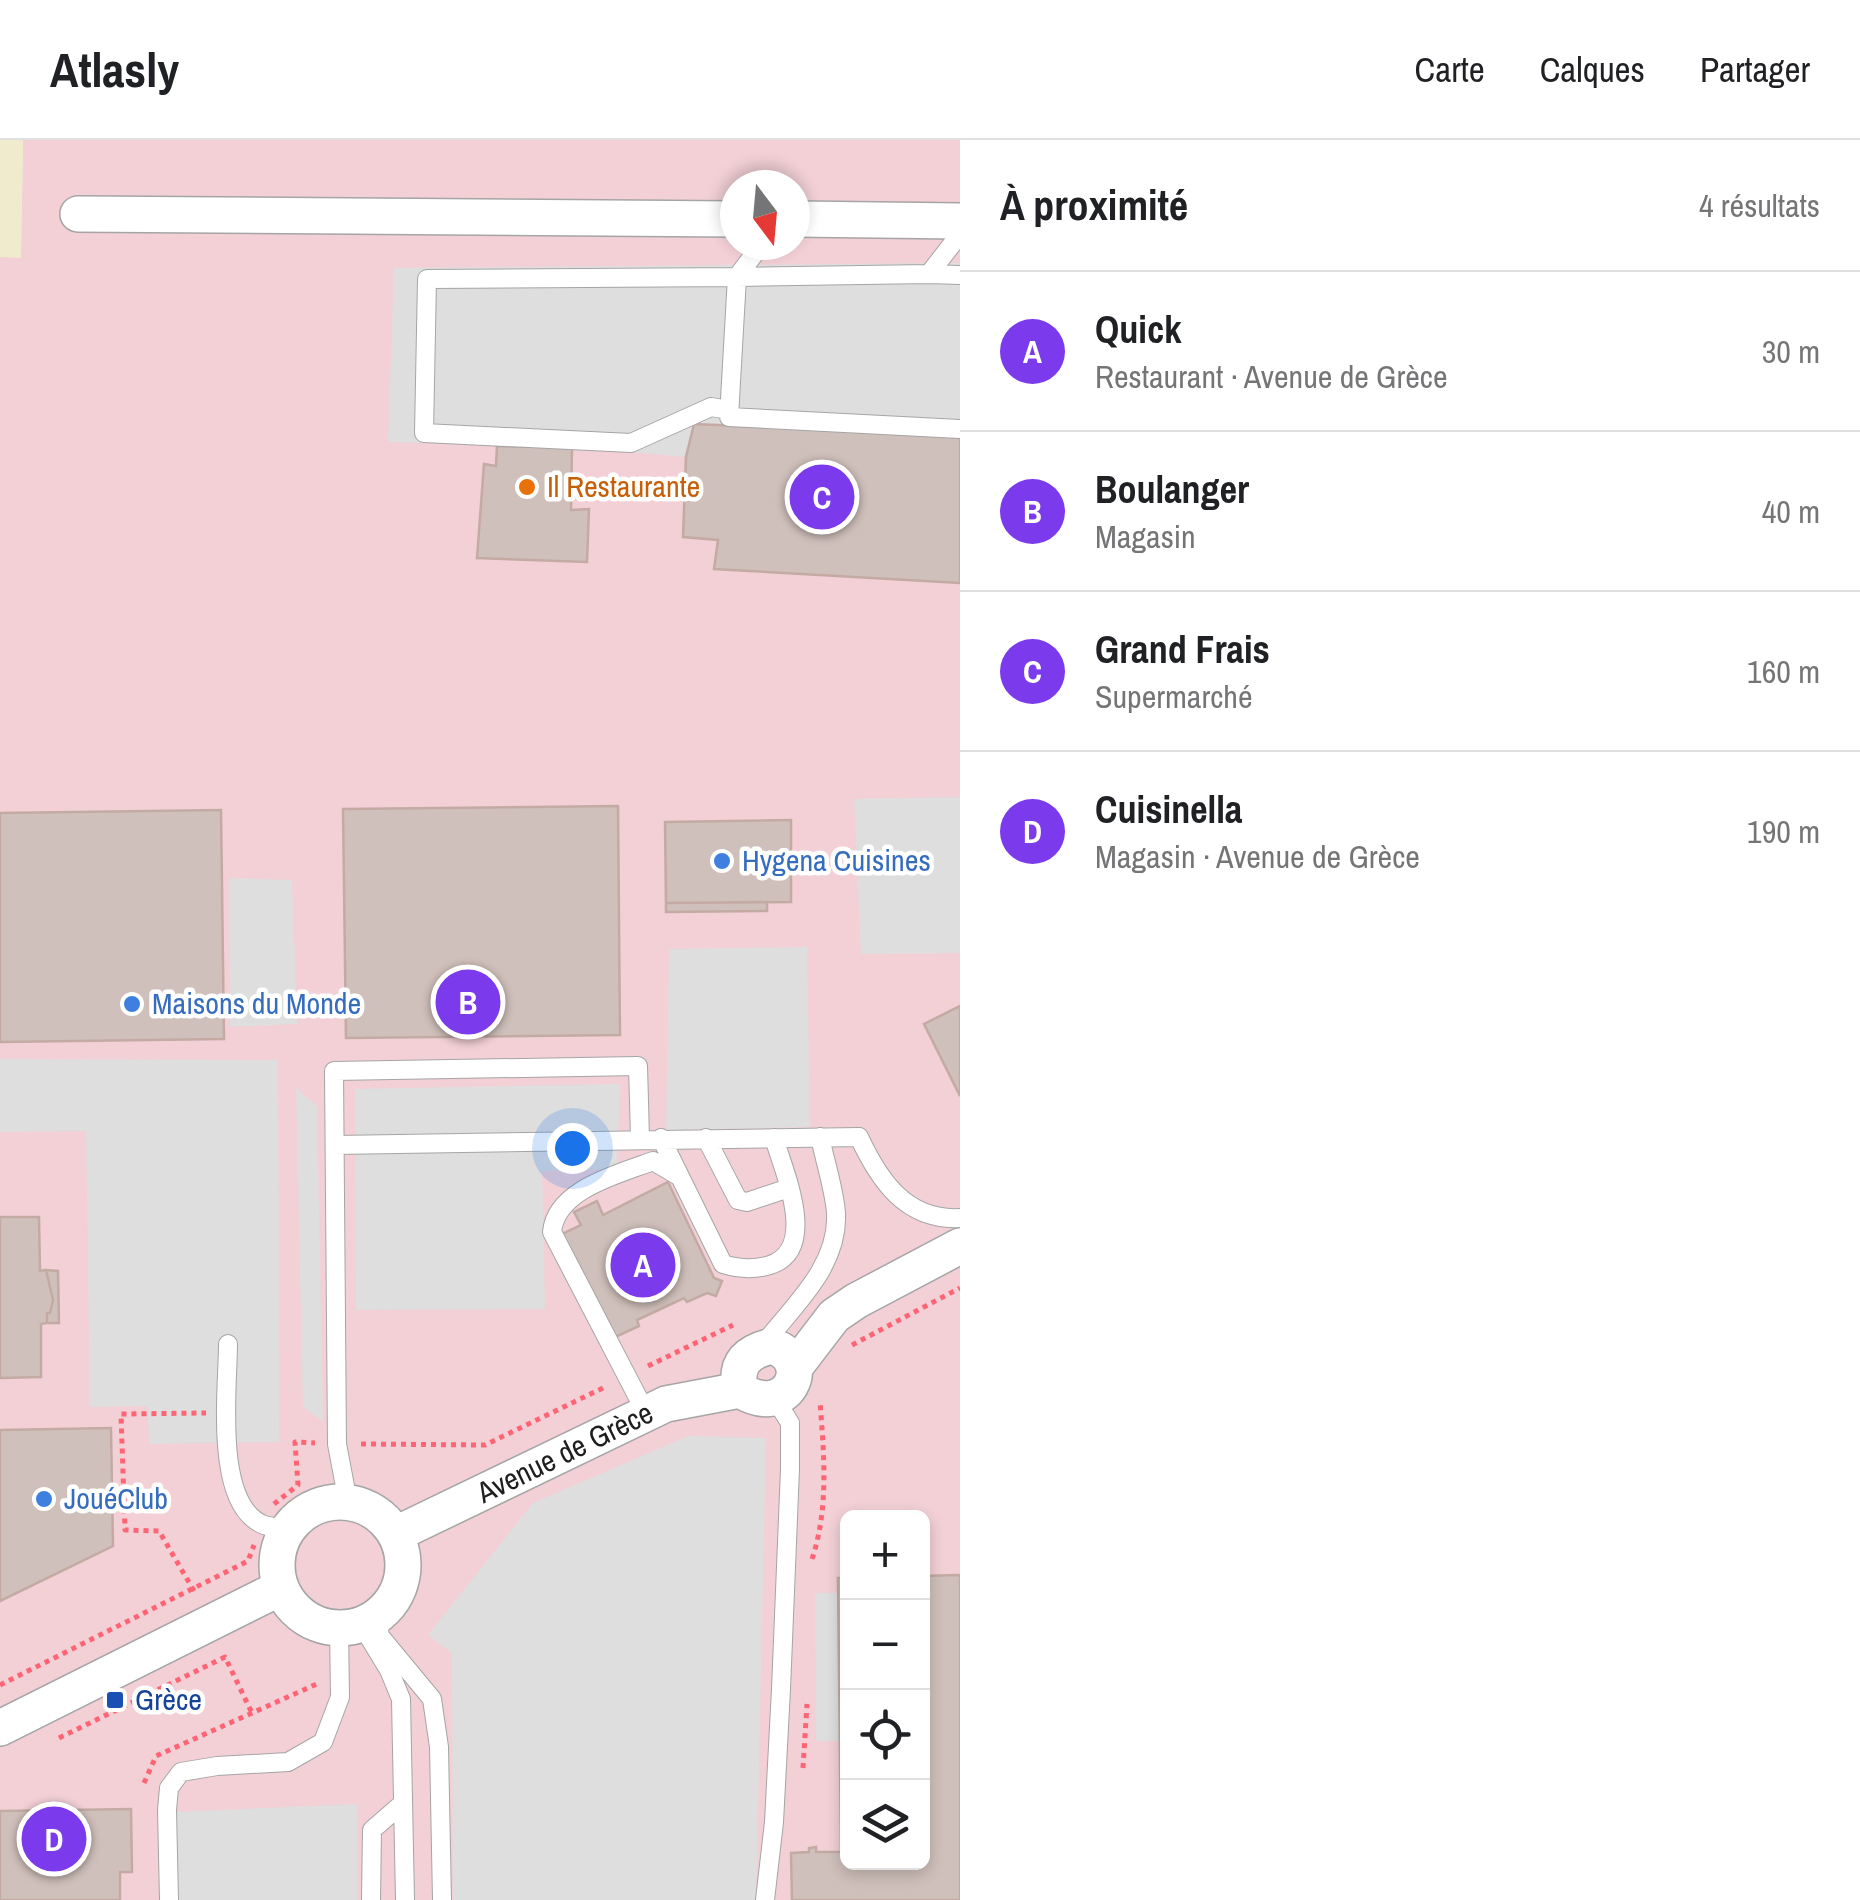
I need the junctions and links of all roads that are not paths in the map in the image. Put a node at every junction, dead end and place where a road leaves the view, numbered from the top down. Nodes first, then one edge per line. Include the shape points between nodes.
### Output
1 (78, 214) dead end
2 (720, 219) edge
3 (810, 220) edge
4 (960, 221) edge
5 (960, 234) edge
6 (749, 260) edge
7 (929, 274) junction
8 (960, 275) edge
9 (736, 277) junction
10 (729, 410) junction
11 (960, 428) edge
12 (820, 1137) junction
13 (640, 1138) junction
14 (662, 1138) junction
15 (706, 1138) junction
16 (774, 1138) junction
17 (334, 1145) junction
18 (680, 1177) junction
19 (789, 1188) junction
20 (960, 1218) edge
21 (960, 1246) edge
22 (228, 1344) dead end
23 (759, 1357) junction
24 (775, 1399) joint
25 (656, 1408) junction
26 (348, 1502) junction
27 (274, 1527) junction
28 (396, 1534) junction
29 (280, 1588) junction
30 (360, 1622) junction
31 (0, 1728) edge
32 (403, 1802) junction
33 (169, 1900) edge
34 (371, 1900) edge
35 (404, 1900) edge
36 (442, 1900) edge
37 (765, 1900) edge

1 - 2 street
3 - 4 street
5 - 7 lane
6 - 9 lane
7 - 8 lane
7 - 9 lane
9 - 10 lane
9 - 10 lane via 427,279 424,433 631,442 711,407
10 - 11 lane via 728,417
12 - 16 lane
12 - 20 lane via 858,1137 902,1204
12 - 23 lane via 836,1236 819,1276
13 - 14 lane
13 - 17 lane
13 - 17 lane via 638,1066 334,1071
14 - 15 lane
14 - 18 lane
15 - 16 lane
15 - 19 lane via 738,1200
16 - 19 lane
17 - 26 lane via 337,1444
18 - 19 lane via 723,1264 735,1268 776,1264 790,1253 796,1240
18 - 25 lane via 653,1161 596,1184 563,1204 553,1219 552,1232 626,1376
21 - 23 street via 856,1301 838,1333
22 - 27 lane via 233,1488 245,1510
23 - 24 street via 760,1401
23 - 25 street, Avenue de Grèce
24 - 37 lane via 790,1423 790,1469
25 - 28 street, Avenue de Grèce
26 - 27 street via 325,1503
26 - 28 street via 383,1518
27 - 29 street
28 - 30 street via 402,1577 394,1597
29 - 30 street via 320,1625
29 - 31 street
30 - 32 lane via 402,1699
30 - 33 lane via 322,1742 288,1762 181,1772 169,1788
30 - 36 lane via 432,1699
32 - 34 lane via 372,1830
32 - 35 lane

